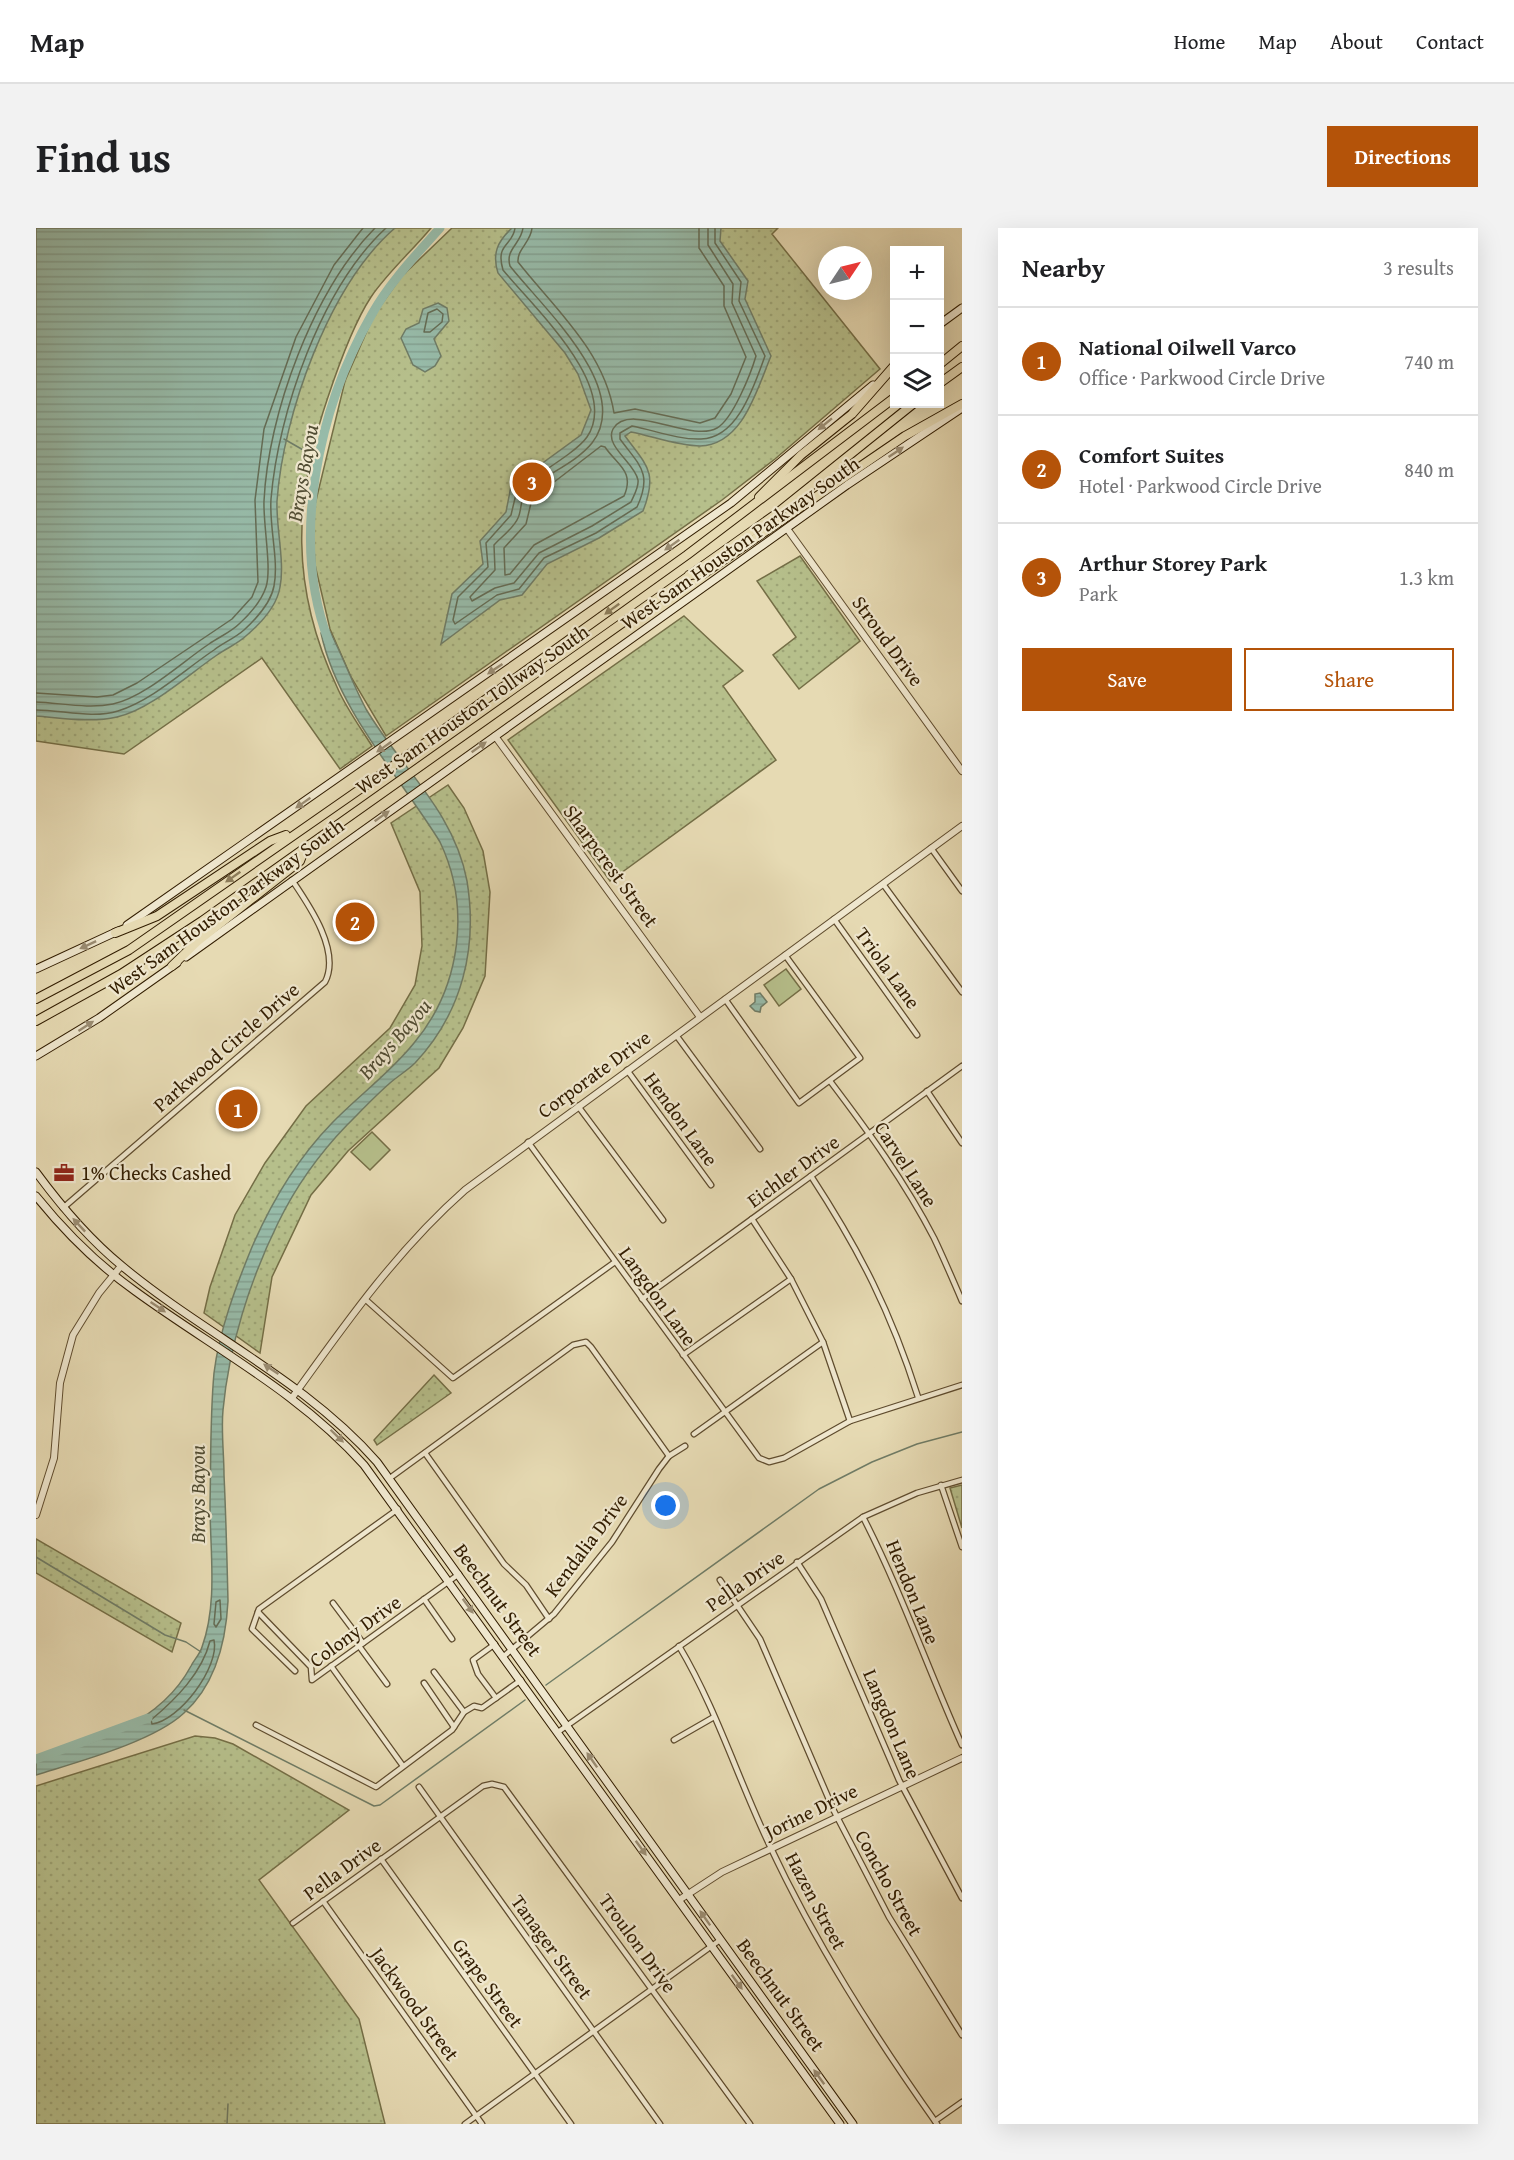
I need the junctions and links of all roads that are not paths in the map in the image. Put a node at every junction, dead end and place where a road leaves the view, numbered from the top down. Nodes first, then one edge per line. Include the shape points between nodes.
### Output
1 (962, 308) edge
2 (944, 321) edge
3 (962, 346) edge
4 (944, 360) edge
5 (962, 367) edge
6 (890, 369) edge
7 (890, 371) edge
8 (944, 380) edge
9 (890, 401) edge
10 (962, 406) edge
11 (908, 408) edge
12 (734, 521) junction
13 (788, 530) junction
14 (689, 575) junction
15 (495, 736) junction
16 (962, 771) edge
17 (962, 826) edge
18 (298, 831) junction
19 (305, 848) junction
20 (931, 848) junction
21 (292, 880) junction
22 (883, 884) junction
23 (962, 891) edge
24 (834, 920) junction
25 (116, 933) junction
26 (785, 955) junction
27 (172, 966) junction
28 (36, 969) edge
29 (962, 992) edge
30 (36, 999) edge
31 (724, 999) junction
32 (700, 1017) junction
33 (36, 1021) edge
34 (676, 1035) junction
35 (917, 1035) dead end
36 (36, 1056) edge
37 (962, 1066) edge
38 (627, 1070) junction
39 (830, 1081) junction
40 (927, 1091) junction
41 (579, 1106) junction
42 (870, 1133) junction
43 (528, 1142) junction
44 (962, 1143) edge
45 (760, 1149) dead end
46 (36, 1172) edge
47 (811, 1176) junction
48 (711, 1185) dead end
49 (36, 1196) edge
50 (63, 1208) junction
51 (53, 1216) junction
52 (752, 1219) junction
53 (663, 1220) dead end
54 (615, 1262) junction
55 (121, 1266) junction
56 (114, 1275) junction
57 (791, 1279) junction
58 (365, 1299) junction
59 (642, 1299) junction
60 (962, 1301) edge
61 (183, 1310) junction
62 (176, 1320) junction
63 (824, 1341) junction
64 (682, 1355) junction
65 (962, 1385) edge
66 (298, 1389) junction
67 (918, 1397) junction
68 (292, 1398) junction
69 (724, 1413) junction
70 (850, 1421) junction
71 (694, 1434) dead end
72 (361, 1444) junction
73 (685, 1446) dead end
74 (353, 1453) junction
75 (425, 1453) junction
76 (669, 1456) junction
77 (390, 1478) junction
78 (962, 1480) edge
79 (942, 1485) junction
80 (398, 1509) junction
81 (415, 1513) junction
82 (36, 1515) edge
83 (863, 1517) junction
84 (406, 1520) junction
85 (962, 1547) edge
86 (797, 1562) junction
87 (459, 1575) junction
88 (720, 1580) dead end
89 (450, 1581) junction
90 (424, 1599) junction
91 (333, 1603) dead end
92 (738, 1604) junction
93 (258, 1612) junction
94 (549, 1619) junction
95 (452, 1639) dead end
96 (495, 1644) junction
97 (361, 1645) junction
98 (679, 1646) junction
99 (513, 1650) junction
100 (504, 1656) junction
101 (331, 1666) junction
102 (295, 1671) dead end
103 (434, 1672) dead end
104 (521, 1680) junction
105 (424, 1683) dead end
106 (387, 1684) dead end
107 (496, 1698) junction
108 (464, 1712) junction
109 (714, 1717) junction
110 (256, 1725) dead end
111 (568, 1725) junction
112 (454, 1727) junction
113 (558, 1732) junction
114 (674, 1740) dead end
115 (962, 1745) edge
116 (962, 1758) edge
117 (404, 1766) junction
118 (498, 1784) joint
119 (902, 1786) junction
120 (419, 1787) dead end
121 (627, 1809) junction
122 (618, 1816) junction
123 (440, 1817) junction
124 (837, 1817) junction
125 (771, 1848) junction
126 (381, 1859) junction
127 (688, 1894) junction
128 (962, 1898) edge
129 (679, 1900) junction
130 (323, 1901) junction
131 (293, 1923) dead end
132 (720, 1940) junction
133 (712, 1946) junction
134 (653, 1989) junction
135 (786, 2030) junction
136 (594, 2031) junction
137 (962, 2035) edge
138 (777, 2037) junction
139 (535, 2074) junction
140 (962, 2102) edge
141 (476, 2116) junction
142 (936, 2123) edge
143 (465, 2124) edge
144 (482, 2124) edge
145 (571, 2124) edge
146 (660, 2124) edge
147 (750, 2124) edge
148 (840, 2124) edge
149 (854, 2124) edge

1 - 2 main road
3 - 4 highway
5 - 8 highway
6 -> 25 main road, West Sam Houston Parkway South via 731,503
7 - 12 highway via 852,414 801,455
9 - 12 highway, West Sam Houston Tollway South
13 -> 10 main road, West Sam Houston Parkway South
10 - 14 highway via 905,436 703,574
11 - 14 highway, West Sam Houston Tollway South via 798,496
12 -> 18 highway, West Sam Houston Tollway South
13 - 15 main road, West Sam Houston Parkway South
13 - 16 street, Stroud Drive
14 - 19 highway, West Sam Houston Tollway South
21 -> 15 main road, West Sam Houston Parkway South
15 - 32 street, Sharpcrest Street
17 - 20 street, Corporate Drive
18 - 25 highway via 270,842 157,916
18 -> 30 highway, West Sam Houston Tollway South via 129,950
19 - 27 highway via 300,861
19 - 33 highway, West Sam Houston Tollway South via 154,953
20 - 22 street, Corporate Drive
20 - 23 street
21 - 27 main road, West Sam Houston Parkway South
21 - 50 street, Parkwood Circle Drive via 323,934 329,962 325,982
22 - 24 street, Corporate Drive
22 - 29 street
24 - 26 street, Corporate Drive
24 - 35 street, Triola Lane
25 -> 28 main road, West Sam Houston Parkway South
26 - 31 street, Corporate Drive
26 - 39 street via 861,1058
36 -> 27 main road, West Sam Houston Parkway South via 99,1018
31 - 32 street, Corporate Drive
31 - 39 street via 799,1103
32 - 34 street, Corporate Drive
34 - 38 street, Corporate Drive
34 - 45 street
37 - 40 street, Eichler Drive
38 - 41 street, Corporate Drive
38 - 48 street, Hendon Lane
39 - 42 street, Carvel Lane
40 - 42 street, Eichler Drive
40 - 44 street
41 - 43 street, Corporate Drive
41 - 53 street
42 - 47 street, Eichler Drive
42 - 60 street, Carvel Lane via 934,1239
43 - 54 street, Langdon Lane
43 - 58 street, Corporate Drive via 438,1214
46 - 50 main road, Beechnut Street
47 - 52 street, Eichler Drive
47 - 67 street via 882,1297
49 - 51 main road, Beechnut Street
50 - 51 main road
55 -> 50 main road, Beechnut Street
51 - 56 main road, Beechnut Street
52 - 57 street
52 - 59 street, Eichler Drive
54 - 58 street via 453,1378
54 - 59 street, Langdon Lane
55 - 56 street
55 - 61 main road, Beechnut Street
56 -> 62 main road, Beechnut Street
56 - 82 street via 73,1335 60,1383 54,1458
57 - 63 street
57 - 64 street
58 - 66 street, Corporate Drive
59 - 64 street, Langdon Lane
61 - 62 main road
66 -> 61 main road, Beechnut Street
62 - 68 main road, Beechnut Street
63 - 69 street
63 - 70 street
64 - 69 street, Langdon Lane
65 - 67 street
66 - 68 street, Corporate Drive
66 - 72 main road, Beechnut Street
67 - 70 street
68 -> 74 main road, Beechnut Street
69 - 70 street, Langdon Lane via 754,1454 769,1462 784,1458
69 - 71 street
72 - 74 main road
72 - 77 main road, Beechnut Street
73 - 76 street, Kendalia Drive
74 - 80 main road, Beechnut Street
75 - 76 street via 586,1342
75 - 77 street
75 - 94 street via 504,1564 526,1585
76 - 94 street, Kendalia Drive via 612,1542
77 - 81 main road, Beechnut Street
78 - 79 street, Pella Drive
79 - 83 street, Pella Drive
79 - 85 street
80 - 84 main road, Beechnut Street
80 - 93 street
81 - 84 main road
81 - 87 main road, Beechnut Street
83 - 86 street, Pella Drive
83 - 115 street, Hendon Lane via 895,1581 926,1665
84 - 89 main road, Beechnut Street
86 - 92 street, Pella Drive
86 - 119 street, Langdon Lane via 840,1639
87 - 89 street, Colony Drive
87 - 99 main road, Beechnut Street
88 - 92 street, Concho Street
89 - 90 street, Colony Drive
89 -> 96 main road, Beechnut Street
90 - 95 street
90 - 97 street, Colony Drive
91 - 97 street
92 - 98 street, Pella Drive
92 - 124 street, Concho Street via 760,1639
93 - 101 street, Colony Drive via 311,1667 312,1680
93 - 102 street via 252,1629
94 - 99 street, Kendalia Drive
96 - 100 main road, Beechnut Street
96 - 107 street via 473,1660
97 - 101 street, Colony Drive
97 - 106 street
98 - 109 street, Hazen Street
98 - 111 street, Pella Drive
99 - 100 street, Kendalia Drive
99 - 111 main road, Beechnut Street
100 - 104 main road, Beechnut Street
101 - 117 street
103 - 108 street
104 - 107 street
104 - 113 main road, Beechnut Street
105 - 112 street
107 - 108 street via 482,1708 474,1706
108 - 112 street
109 - 114 street
109 - 125 street, Hazen Street
110 - 117 street via 376,1787
111 - 113 street, Pella Drive
121 -> 111 main road, Beechnut Street
112 - 117 street
113 - 122 main road, Beechnut Street
116 - 119 street, Jorine Drive
118 - 123 street, Pella Drive via 483,1786
118 - 134 street, Troulon Drive via 510,1791
119 - 124 street, Jorine Drive
119 - 128 street, Langdon Lane
120 - 123 street, Tanager Street
121 - 122 main road
121 - 127 main road, Beechnut Street
122 -> 129 main road, Beechnut Street
123 - 126 street, Pella Drive
123 - 136 street, Tanager Street
124 - 125 street, Jorine Drive
124 - 137 street, Concho Street via 889,1917
125 - 127 street, Jorine Drive
125 - 142 street, Hazen Street via 827,1956
126 - 130 street, Pella Drive
126 - 139 street, Grape Street
127 - 129 street, Jorine Drive
132 -> 127 main road, Beechnut Street
129 - 133 main road, Beechnut Street
130 - 131 street, Pella Drive
130 - 141 street, Jackwood Street
132 - 133 street
132 - 135 main road, Beechnut Street
133 - 134 street
133 -> 138 main road, Beechnut Street
134 - 136 street
134 - 147 street, Troulon Drive
135 - 138 main road
149 -> 135 main road, Beechnut Street
136 - 139 street
136 - 146 street, Tanager Street
138 - 148 main road, Beechnut Street
139 - 141 street
139 - 145 street, Grape Street
140 - 142 street
141 - 143 street
141 - 144 street, Jackwood Street

